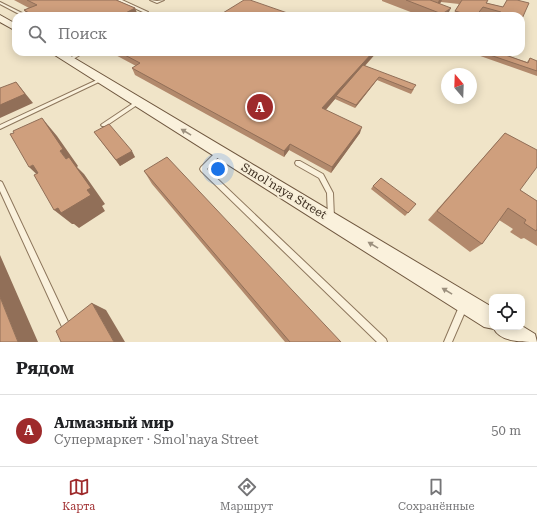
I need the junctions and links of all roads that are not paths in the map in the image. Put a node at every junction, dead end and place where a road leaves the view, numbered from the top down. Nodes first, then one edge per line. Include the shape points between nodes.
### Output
1 (119, 0) edge
2 (152, 0) edge
3 (162, 0) edge
4 (0, 3) edge
5 (17, 12) edge
6 (146, 12) dead end
7 (0, 18) edge
8 (12, 26) edge
9 (62, 56) edge
10 (76, 56) edge
11 (68, 60) junction
12 (101, 80) junction
13 (138, 102) junction
14 (104, 125) edge
15 (0, 128) edge
16 (220, 152) junction
17 (298, 163) dead end
18 (0, 184) edge
19 (331, 220) junction
20 (465, 302) junction
21 (489, 317) edge
22 (509, 330) edge
23 (67, 342) edge
24 (383, 342) edge
25 (448, 342) edge
26 (527, 342) edge

1 - 6 lane
2 - 3 lane
4 - 5 lane
7 - 8 street
9 - 11 street, Smol'naya Street
10 - 11 lane
11 - 12 street, Smol'naya Street
12 - 13 street, Smol'naya Street
12 - 15 lane
13 - 14 lane
16 -> 13 street, Smol'naya Street
16 - 19 street, Smol'naya Street
16 - 24 lane via 203,169
17 - 19 lane via 321,176 330,193
18 - 23 lane via 67,329
20 -> 19 street, Smol'naya Street
20 - 21 street, Smol'naya Street
20 - 25 lane
22 - 26 street

